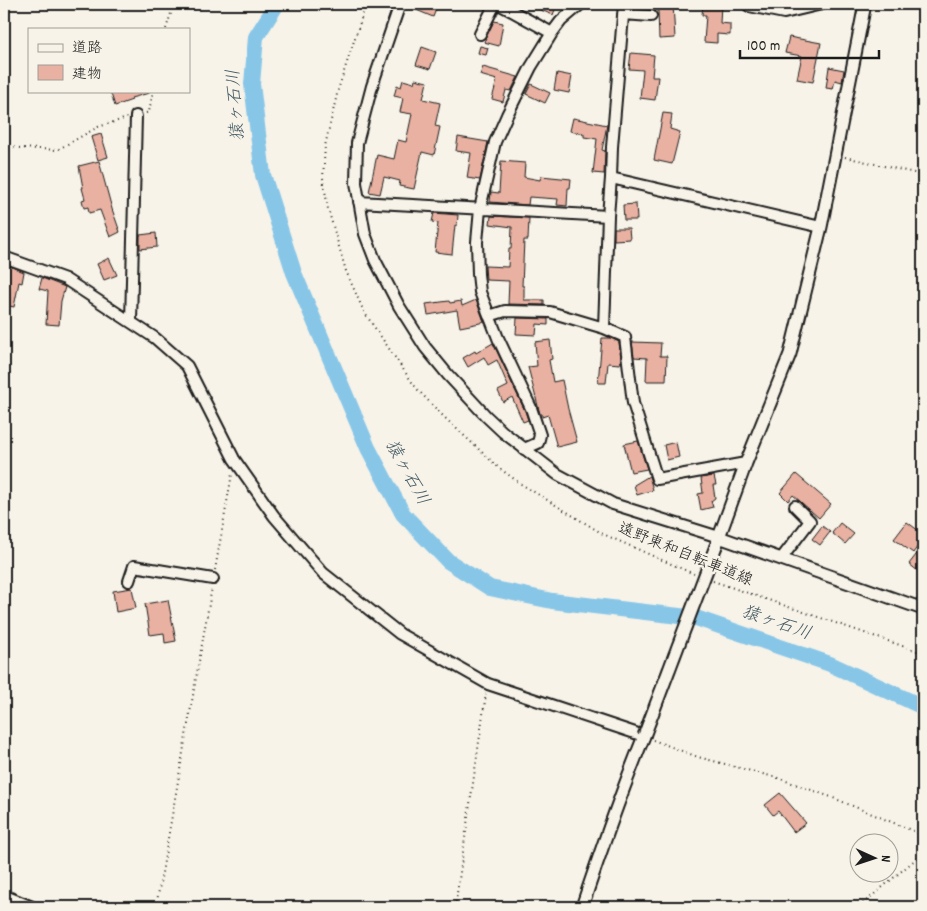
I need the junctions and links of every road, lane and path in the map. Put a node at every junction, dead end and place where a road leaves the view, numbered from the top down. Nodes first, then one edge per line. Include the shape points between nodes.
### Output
1 (174, 4) edge
2 (400, 4) edge
3 (501, 4) edge
4 (581, 4) edge
5 (747, 4) edge
6 (822, 4) edge
7 (865, 4) edge
8 (623, 9) edge
9 (651, 16) dead end
10 (166, 28) edge
11 (552, 33) junction
12 (480, 34) dead end
13 (153, 92) edge
14 (136, 116) junction
15 (4, 147) edge
16 (835, 155) junction
17 (923, 175) edge
18 (612, 178) junction
19 (359, 202) junction
20 (480, 209) junction
21 (608, 216) junction
22 (822, 227) junction
23 (4, 257) edge
24 (489, 316) junction
25 (131, 322) junction
26 (604, 328) junction
27 (462, 434) dead end
28 (524, 449) junction
29 (234, 459) junction
30 (746, 463) junction
31 (795, 506) dead end
32 (717, 542) junction
33 (781, 559) junction
34 (698, 575) dead end
35 (213, 579) junction
36 (708, 579) dead end
37 (129, 581) dead end
38 (923, 609) edge
39 (923, 654) edge
40 (488, 684) junction
41 (644, 736) junction
42 (923, 835) edge
43 (923, 852) edge
44 (4, 896) edge
45 (31, 907) edge
46 (156, 907) edge
47 (455, 907) edge
48 (582, 907) edge
49 (858, 907) edge

1 - 10 path
2 - 19 street via 357,142
3 - 11 street
3 - 12 street
4 - 11 street
5 - 6 street via 784,13
7 - 16 street
8 - 9 street
8 - 18 street
11 - 20 street via 506,115 495,142
13 - 14 path via 149,112
14 - 15 path via 98,127 57,150
14 - 25 street
16 - 17 path
16 - 22 street
18 - 21 street
18 - 22 street
19 - 20 street
19 - 28 street via 365,234 375,260 425,347 486,416
20 - 21 street
20 - 24 street via 478,274 480,292
21 - 26 street
22 - 30 street via 790,354
23 - 25 street via 65,279
24 - 26 street via 505,311 550,312
24 - 28 street via 540,435 538,443
25 - 29 street via 187,366
26 - 30 street via 625,337 633,403 657,479
27 - 34 path, 遠野東和自転車道線 via 521,484 603,534
28 - 32 street via 557,474 613,504
29 - 35 path
29 - 40 street via 274,516 323,573 400,634
30 - 32 street
31 - 33 street via 810,521
32 - 33 street
32 - 41 street, bridge
33 - 38 street
35 - 37 street via 134,566
35 - 46 path
36 - 39 path, 遠野東和自転車道線
40 - 41 street
40 - 47 path
41 - 42 path via 698,757 831,796
41 - 48 street
43 - 49 path
44 - 45 street

